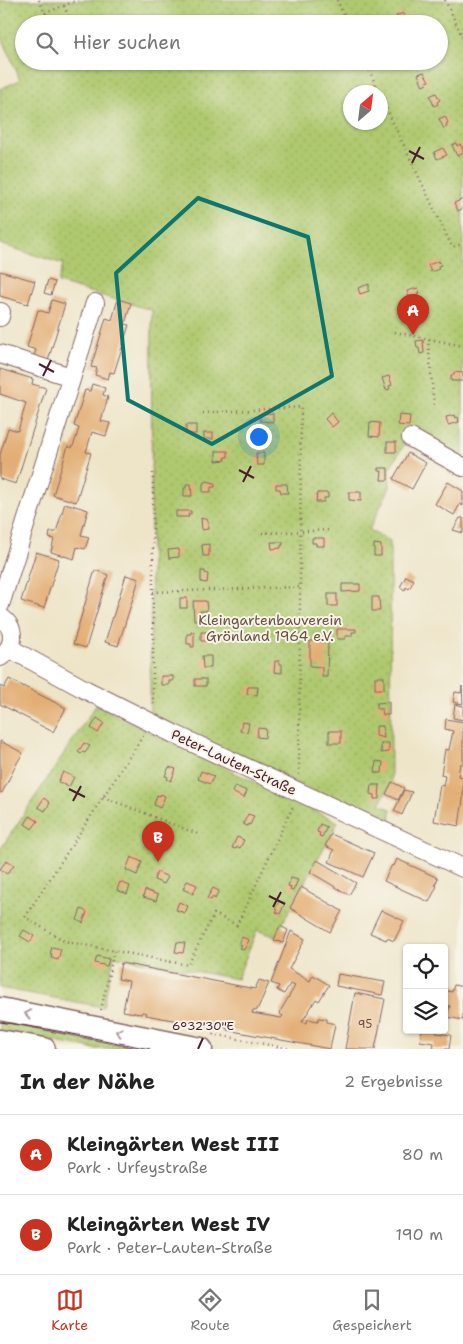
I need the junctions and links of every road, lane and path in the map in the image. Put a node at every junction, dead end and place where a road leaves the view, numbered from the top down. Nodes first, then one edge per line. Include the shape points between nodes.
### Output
1 (40, 0) edge
2 (78, 0) edge
3 (337, 0) edge
4 (445, 0) edge
5 (73, 1) edge
6 (64, 6) junction
7 (45, 13) joint
8 (68, 15) edge
9 (344, 15) edge
10 (463, 38) edge
11 (369, 70) edge
12 (376, 85) edge
13 (388, 111) edge
14 (463, 244) edge
15 (95, 303) dead end
16 (395, 332) dead end
17 (428, 339) junction
18 (463, 346) edge
19 (0, 354) edge
20 (72, 377) junction
21 (434, 406) dead end
22 (411, 438) dead end
23 (463, 467) edge
24 (153, 473) dead end
25 (330, 530) dead end
26 (262, 533) dead end
27 (299, 587) dead end
28 (153, 592) dead end
29 (0, 605) edge
30 (0, 617) edge
31 (4, 652) edge
32 (152, 723) junction
33 (103, 797) dead end
34 (198, 834) dead end
35 (463, 868) edge
36 (114, 951) dead end
37 (0, 1009) edge
38 (97, 1028) junction
39 (0, 1041) edge
40 (44, 1049) edge
41 (201, 1049) edge

1 - 7 path
2 - 5 path
3 - 9 path
4 - 10 path
5 - 6 path
6 - 7 path
6 - 8 path
11 - 12 path
13 - 14 path via 452,247
15 - 20 street
16 - 17 path
17 - 18 path
17 - 21 path
19 - 20 street
20 - 29 street
22 - 23 street
24 - 32 path
25 - 26 path
27 - 28 path
30 - 31 street, Peter-Lauten-Straße via 12,632 12,639
31 - 32 street, Peter-Lauten-Straße
32 - 35 street, Peter-Lauten-Straße
33 - 34 path
36 - 38 path
38 -> 37 main road
41 -> 38 main road
39 - 40 main road

